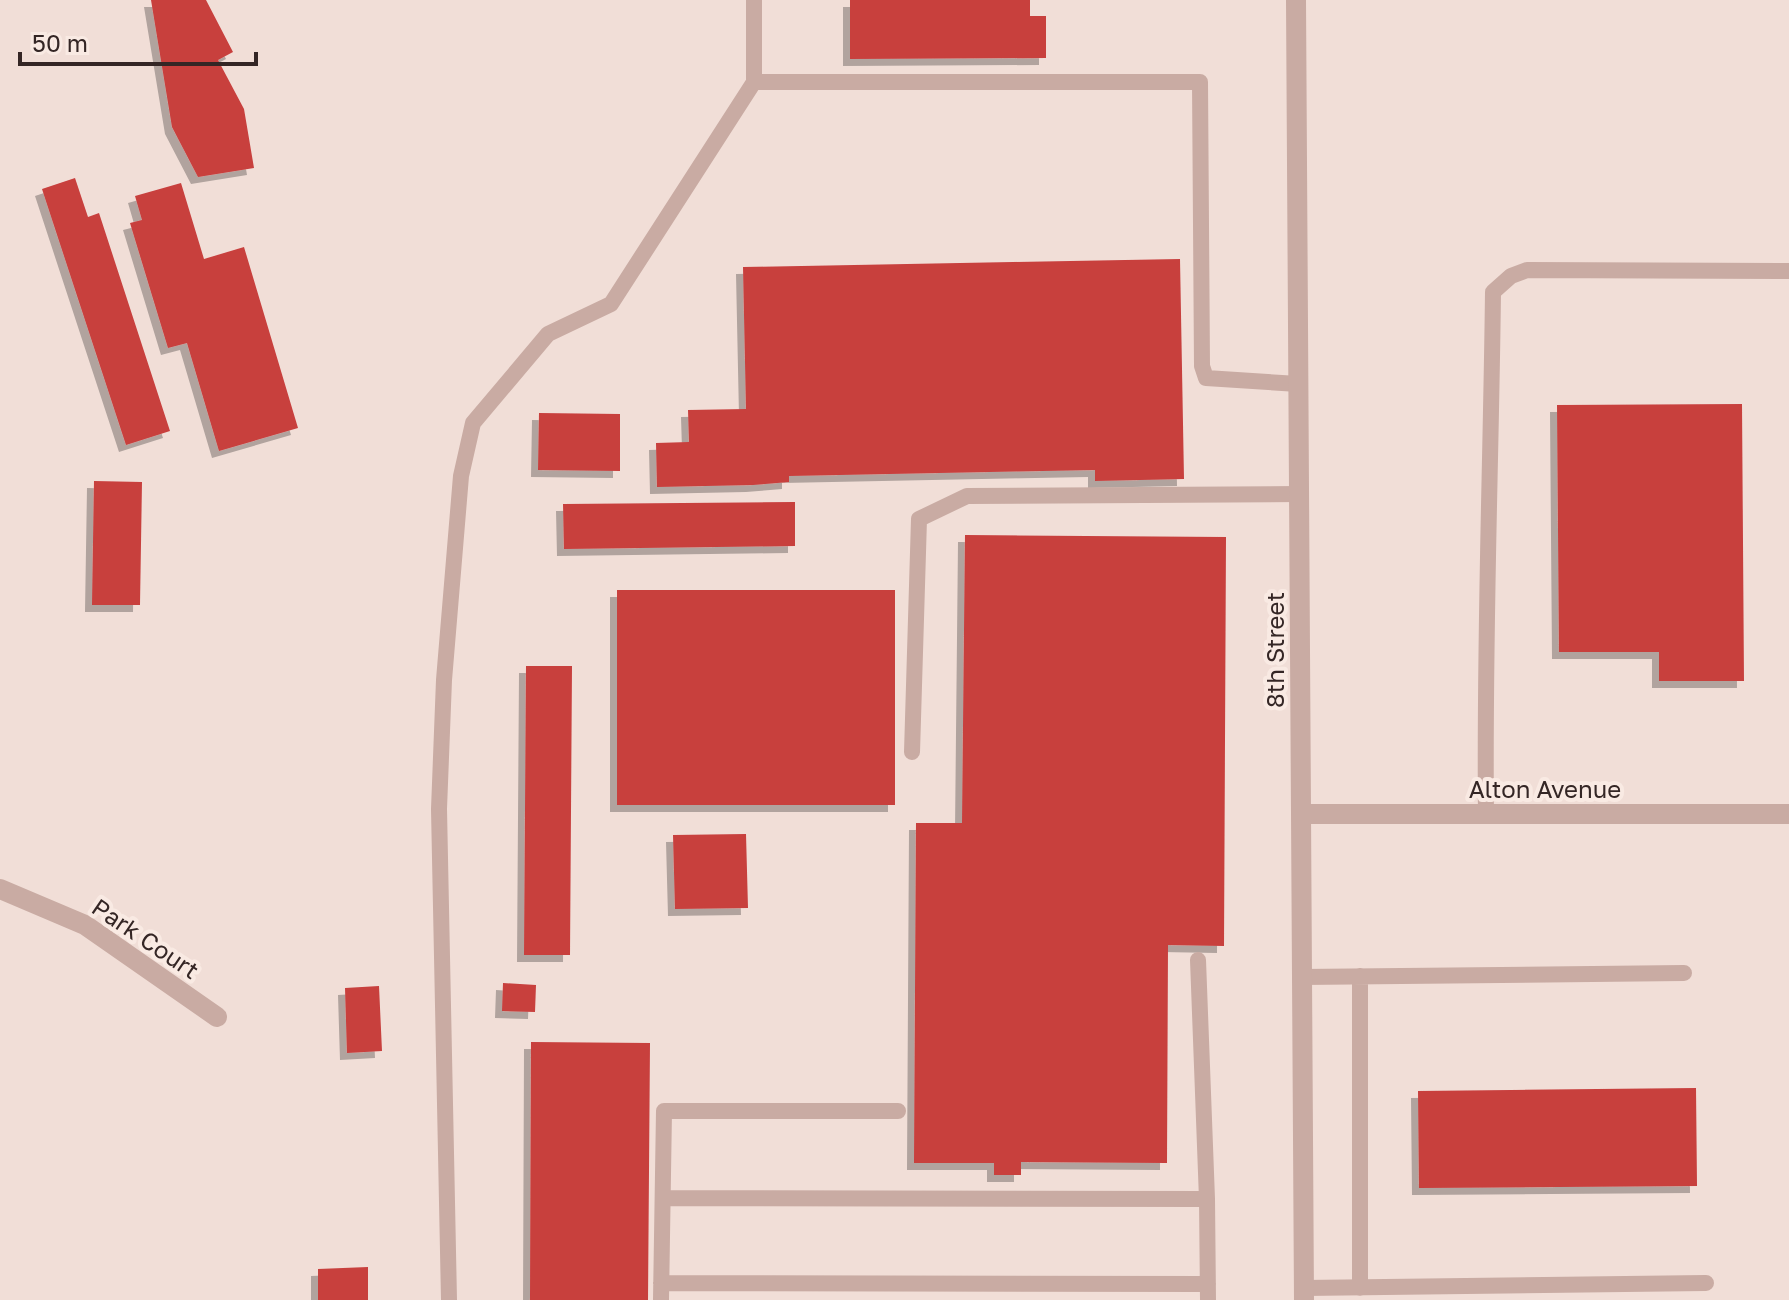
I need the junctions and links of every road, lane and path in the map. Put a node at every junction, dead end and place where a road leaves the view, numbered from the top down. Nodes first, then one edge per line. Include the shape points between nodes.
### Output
1 (754, 0) edge
2 (1296, 0) edge
3 (754, 82) junction
4 (1789, 271) edge
5 (1298, 384) junction
6 (1299, 494) junction
7 (912, 752) dead end
8 (1302, 814) junction
9 (1486, 814) junction
10 (1789, 814) edge
11 (0, 889) edge
12 (1198, 960) dead end
13 (1684, 973) dead end
14 (1360, 976) junction
15 (1302, 977) junction
16 (217, 1017) dead end
17 (898, 1111) dead end
18 (663, 1198) junction
19 (1207, 1199) junction
20 (1706, 1283) dead end
21 (1360, 1288) junction
22 (661, 1292) edge
23 (1208, 1292) edge
24 (1304, 1294) edge
25 (449, 1300) edge

1 - 3 lane
2 - 5 street, 8th Street
3 - 5 lane via 1200,82 1202,366 1206,378
3 - 25 lane via 611,304 548,334 473,423 461,476 439,809
4 - 9 lane via 1527,270 1493,292 1490,595 1484,652
5 - 6 street, 8th Street
6 - 7 lane via 967,496 919,519
6 - 8 street, 8th Street
8 - 9 street, Alton Avenue
8 - 15 street, 8th Street
9 - 10 street, Alton Avenue
11 - 16 street, Park Court via 85,925
12 - 19 lane
13 - 14 lane
14 - 15 lane
14 - 21 lane
15 - 24 street, 8th Street
17 - 18 lane via 664,1111
18 - 19 lane
18 - 22 lane
19 - 23 lane
20 - 21 lane
21 - 24 lane
22 - 23 lane

